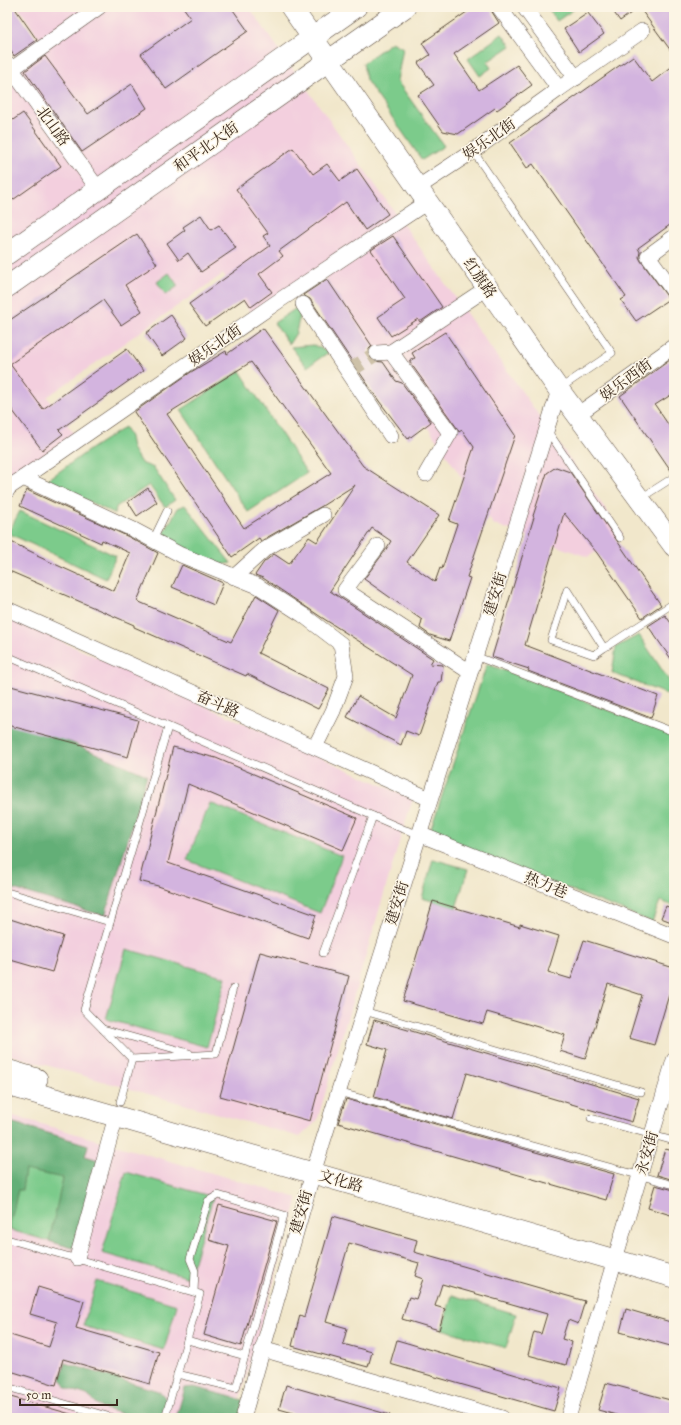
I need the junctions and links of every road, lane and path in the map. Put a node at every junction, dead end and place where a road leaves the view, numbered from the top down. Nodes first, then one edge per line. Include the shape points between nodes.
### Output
1 (99, 7) edge
2 (291, 7) edge
3 (356, 7) edge
4 (405, 7) edge
5 (499, 7) edge
6 (524, 7) edge
7 (642, 31) dead end
8 (312, 38) junction
9 (328, 61) junction
10 (11, 74) edge
11 (576, 78) junction
12 (559, 89) junction
13 (473, 151) junction
14 (98, 189) junction
15 (422, 195) junction
16 (674, 237) edge
17 (7, 254) edge
18 (7, 287) edge
19 (487, 288) junction
20 (674, 292) edge
21 (303, 304) dead end
22 (674, 346) edge
23 (559, 390) junction
24 (577, 415) junction
25 (546, 429) junction
26 (391, 436) dead end
27 (426, 474) dead end
28 (674, 477) edge
29 (23, 478) junction
30 (7, 489) edge
31 (640, 499) junction
32 (168, 511) dead end
33 (323, 515) dead end
34 (620, 538) dead end
35 (153, 540) junction
36 (378, 546) dead end
37 (674, 546) edge
38 (234, 577) junction
39 (674, 603) edge
40 (7, 609) edge
41 (604, 648) junction
42 (7, 656) edge
43 (475, 656) junction
44 (470, 672) junction
45 (168, 727) junction
46 (674, 732) edge
47 (315, 748) junction
48 (430, 799) junction
49 (373, 816) junction
50 (419, 834) junction
51 (7, 892) edge
52 (110, 922) junction
53 (674, 936) edge
54 (323, 953) dead end
55 (233, 988) dead end
56 (364, 1011) junction
57 (101, 1028) junction
58 (195, 1055) junction
59 (132, 1059) junction
60 (674, 1060) edge
61 (7, 1070) edge
62 (7, 1085) edge
63 (338, 1092) junction
64 (641, 1092) dead end
65 (118, 1109) junction
66 (591, 1118) dead end
67 (652, 1134) junction
68 (674, 1141) edge
69 (315, 1166) junction
70 (640, 1175) junction
71 (674, 1185) edge
72 (7, 1239) edge
73 (617, 1253) junction
74 (77, 1258) junction
75 (674, 1262) edge
76 (674, 1277) edge
77 (194, 1292) junction
78 (187, 1340) junction
79 (262, 1350) junction
80 (245, 1356) junction
81 (177, 1374) junction
82 (7, 1387) edge
83 (114, 1418) edge
84 (165, 1418) edge
85 (243, 1418) edge
86 (502, 1418) edge
87 (568, 1418) edge

1 - 10 street
2 - 8 main road, 红旗路
3 - 8 main road, 和平北大街
4 - 9 main road, 和平北大街
5 - 12 street
6 - 11 street
7 - 11 street, 娱乐北街
8 - 9 main road, 红旗路
8 - 14 main road, 和平北大街
9 - 15 main road, 红旗路
9 - 18 main road, 和平北大街
10 - 14 street, 北山路
11 - 12 street, 娱乐北街
12 - 13 street, 娱乐北街
13 - 15 street, 娱乐北街
13 - 23 lane via 612,353
14 - 17 main road, 和平北大街
15 - 19 main road, 红旗路
15 - 29 street, 娱乐北街 via 280,300
16 - 20 street via 648,256
19 - 23 main road, 红旗路
19 - 27 street via 384,353 450,433
21 - 26 street
22 - 24 street, 娱乐西街
23 - 24 main road, 红旗路
23 - 25 street, 建安街
24 - 31 main road, 红旗路
25 - 34 lane
25 - 43 street, 建安街
28 - 31 lane
29 - 30 street, 娱乐北街
29 - 35 street
31 - 37 main road, 红旗路
32 - 35 lane
33 - 38 street via 265,549
35 - 38 street
36 - 44 street via 345,590
38 - 47 street via 258,586 341,644 346,676
39 - 41 lane
40 - 47 street, 奋斗路
41 - 41 lane via 594,655 551,640 567,590
42 - 45 lane
43 - 44 street, 建安街
43 - 46 lane
44 - 48 street, 建安街
45 - 49 lane
45 - 52 lane
47 - 48 street, 奋斗路
48 - 50 street, 建安街
49 - 50 lane
49 - 54 lane
50 - 53 street, 热力巷
50 - 56 street, 建安街
51 - 52 lane
52 - 57 lane via 84,1010
55 - 58 lane via 216,1054
56 - 63 street, 建安街
56 - 64 lane
57 - 58 lane
57 - 59 lane
58 - 59 lane
59 - 65 lane
60 - 67 street, 永安街
61 - 65 main road, 文化路
62 - 65 main road, 文化路
63 - 69 street, 建安街
63 - 70 lane
65 - 69 main road, 文化路
65 - 74 street
66 - 67 lane
67 - 68 lane
67 - 70 street, 永安街
69 - 73 main road, 文化路
69 - 79 street, 建安街
70 - 71 lane
70 - 73 street, 永安街
72 - 74 lane
73 - 75 main road, 文化路
73 - 76 main road, 文化路
73 - 87 street, 永安街
74 - 77 lane
77 - 78 lane via 200,1294
77 - 80 lane via 195,1271 190,1259 208,1201 218,1195 284,1215
78 - 80 lane
78 - 81 lane
79 - 85 street, 建安街
79 - 86 street
80 - 81 lane via 236,1388
81 - 84 lane
82 - 83 lane

